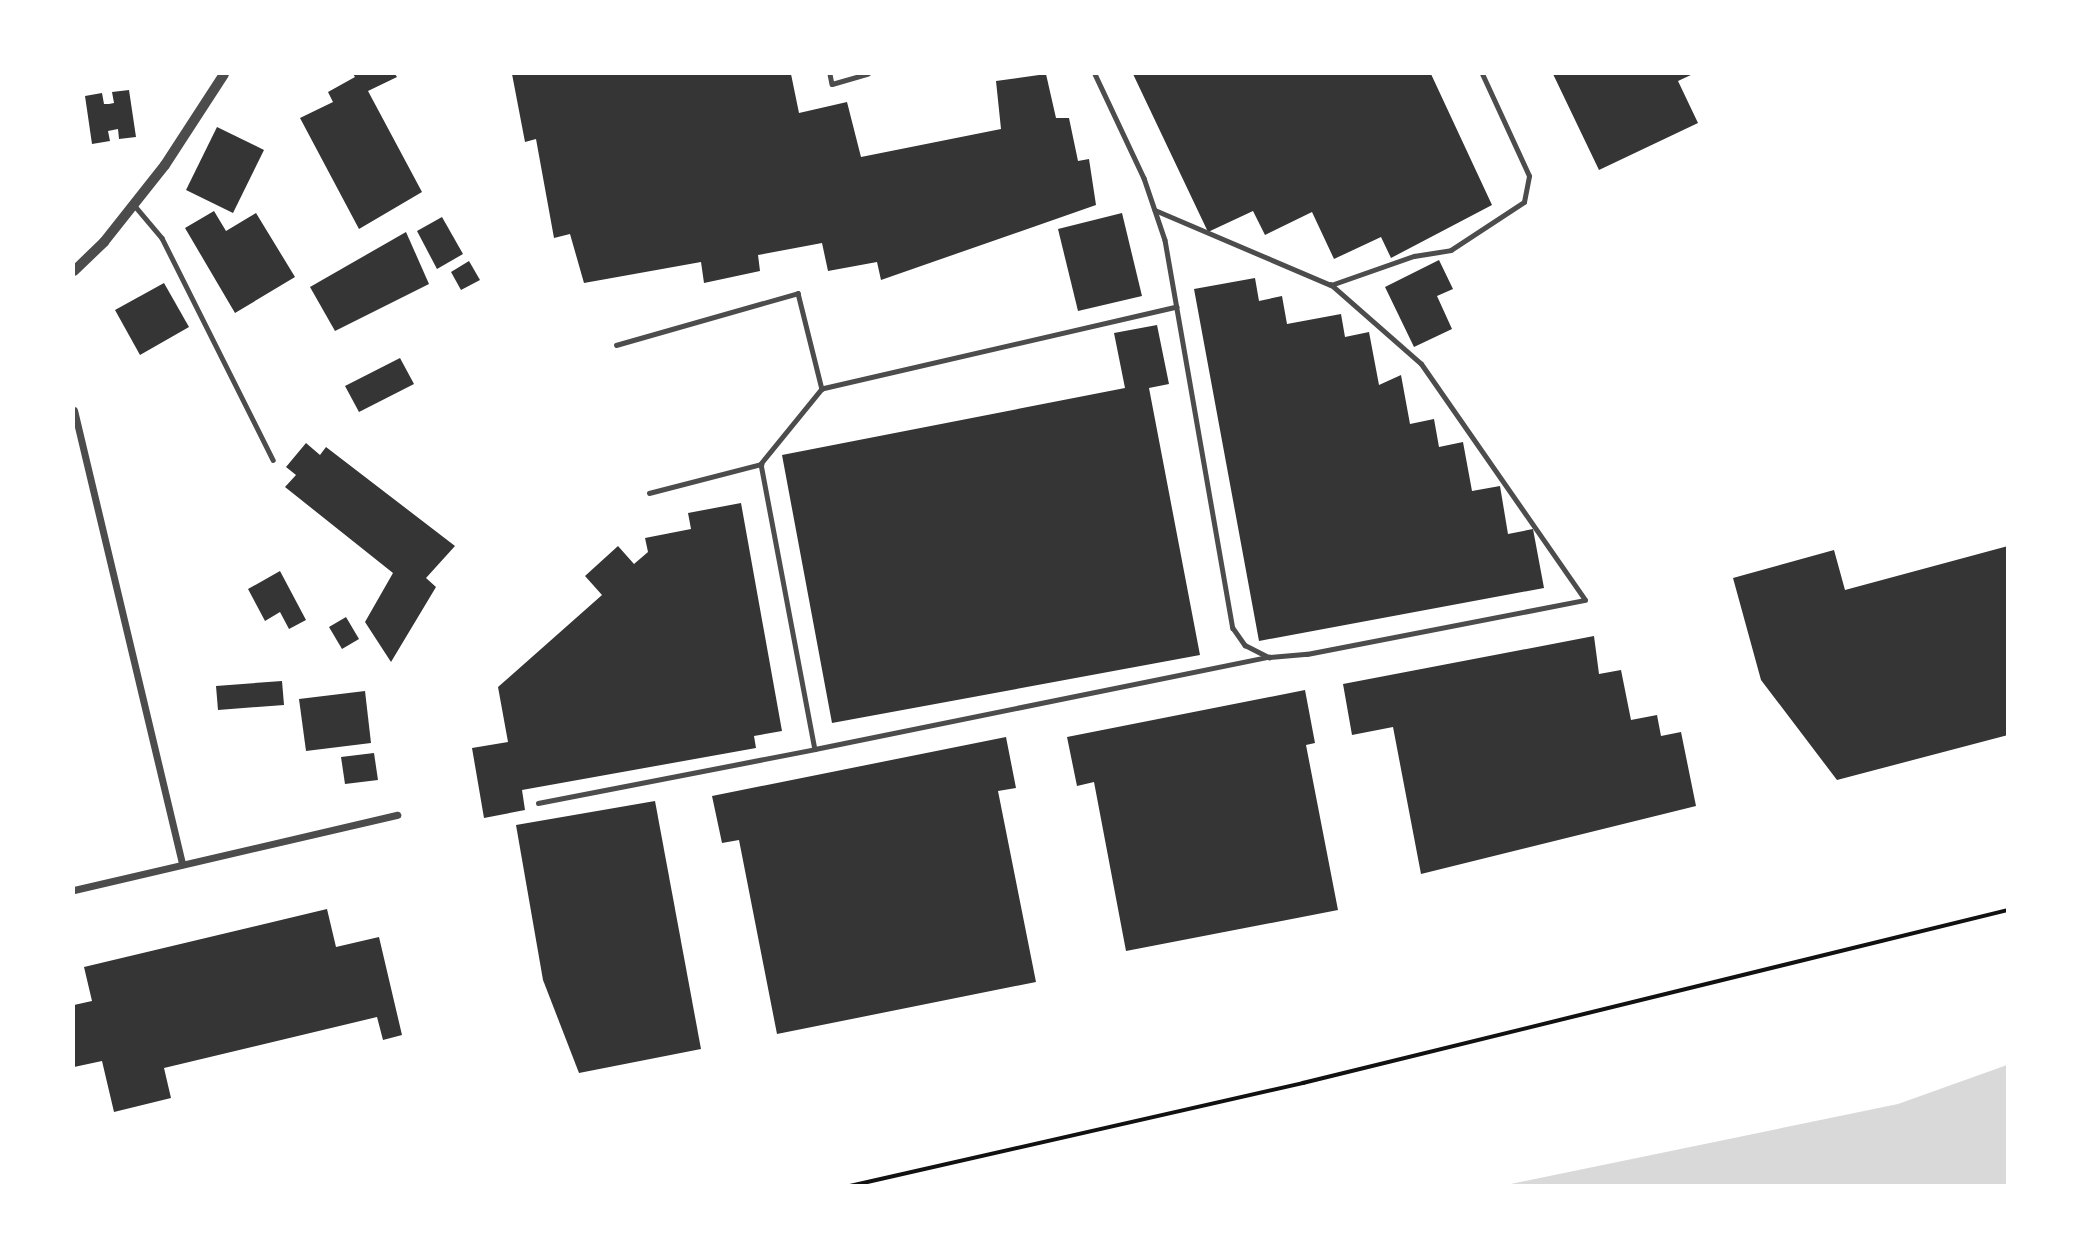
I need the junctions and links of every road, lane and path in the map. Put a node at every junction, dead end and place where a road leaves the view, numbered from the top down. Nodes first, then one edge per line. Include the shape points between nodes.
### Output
1 (224, 74) edge
2 (830, 74) edge
3 (868, 74) edge
4 (1095, 74) edge
5 (1482, 74) edge
6 (135, 205) junction
7 (1155, 210) junction
8 (74, 271) edge
9 (1331, 285) junction
10 (1177, 307) junction
11 (616, 345) dead end
12 (822, 389) junction
13 (74, 410) edge
14 (273, 460) dead end
15 (761, 464) junction
16 (649, 493) dead end
17 (1269, 657) junction
18 (815, 749) junction
19 (538, 803) dead end
20 (397, 815) dead end
21 (182, 864) junction
22 (74, 890) edge
23 (2007, 909) edge
24 (850, 1185) edge

1 - 6 street
2 - 3 lane via 832,84
4 - 7 lane
5 - 9 lane via 1529,176 1524,202 1451,250 1414,256
6 - 8 street
6 - 14 lane via 162,238
7 - 9 lane
7 - 10 lane
9 - 17 lane via 1421,364 1585,600 1307,654
10 - 12 lane
10 - 17 lane via 1233,628 1244,645
11 - 12 lane via 798,293
12 - 15 lane
13 - 21 street
15 - 16 lane
15 - 18 lane
17 - 18 lane
18 - 19 lane
20 - 21 street
21 - 22 street
23 - 24 path via 1303,1083

